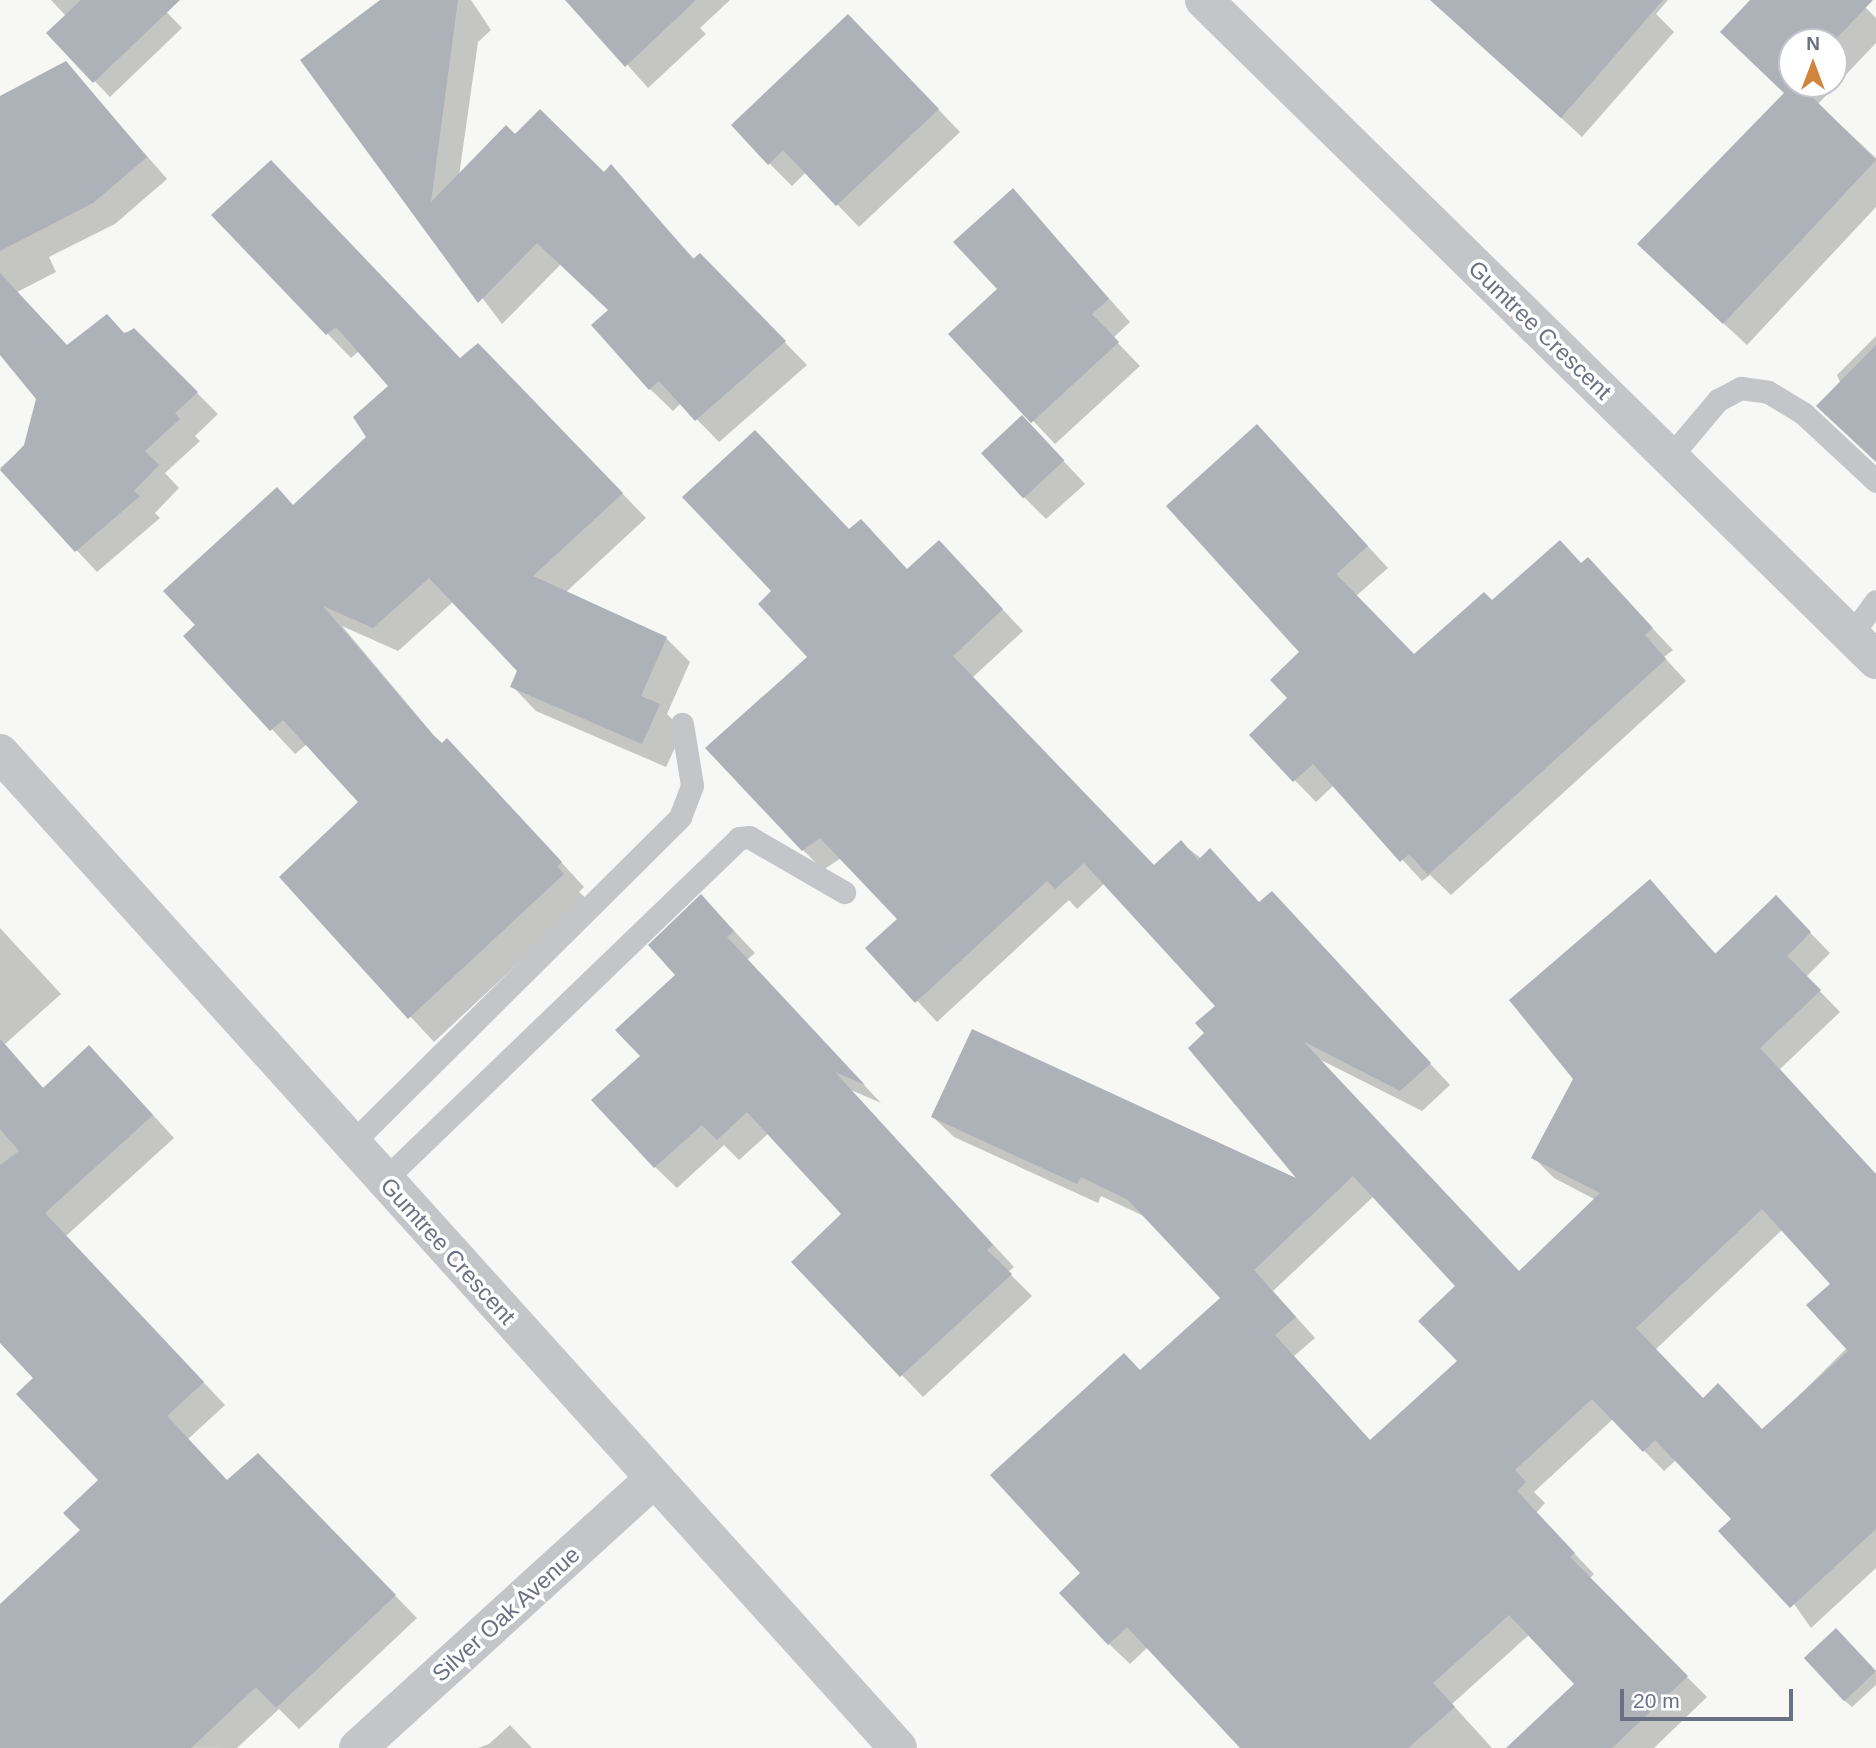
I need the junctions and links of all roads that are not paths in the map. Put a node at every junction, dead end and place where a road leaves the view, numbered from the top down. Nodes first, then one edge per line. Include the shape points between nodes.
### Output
1 (1204, 0) edge
2 (1670, 457) junction
3 (1876, 481) edge
4 (1876, 601) edge
5 (1863, 648) edge
6 (682, 724) dead end
7 (0, 752) edge
8 (844, 892) dead end
9 (351, 1144) junction
10 (384, 1180) junction
11 (653, 1480) junction
12 (358, 1748) edge
13 (898, 1748) edge

1 - 2 street, Gumtree Crescent
2 - 3 lane via 1718,400 1741,388 1768,392 1803,413
2 - 5 street, Gumtree Crescent
4 - 5 lane
6 - 9 lane via 692,785 680,817
7 - 9 street, Gumtree Crescent
8 - 10 lane via 750,837 739,838
9 - 10 street, Gumtree Crescent
10 - 11 street, Gumtree Crescent
11 - 12 street, Silver Oak Avenue
11 - 13 street, Gumtree Crescent

